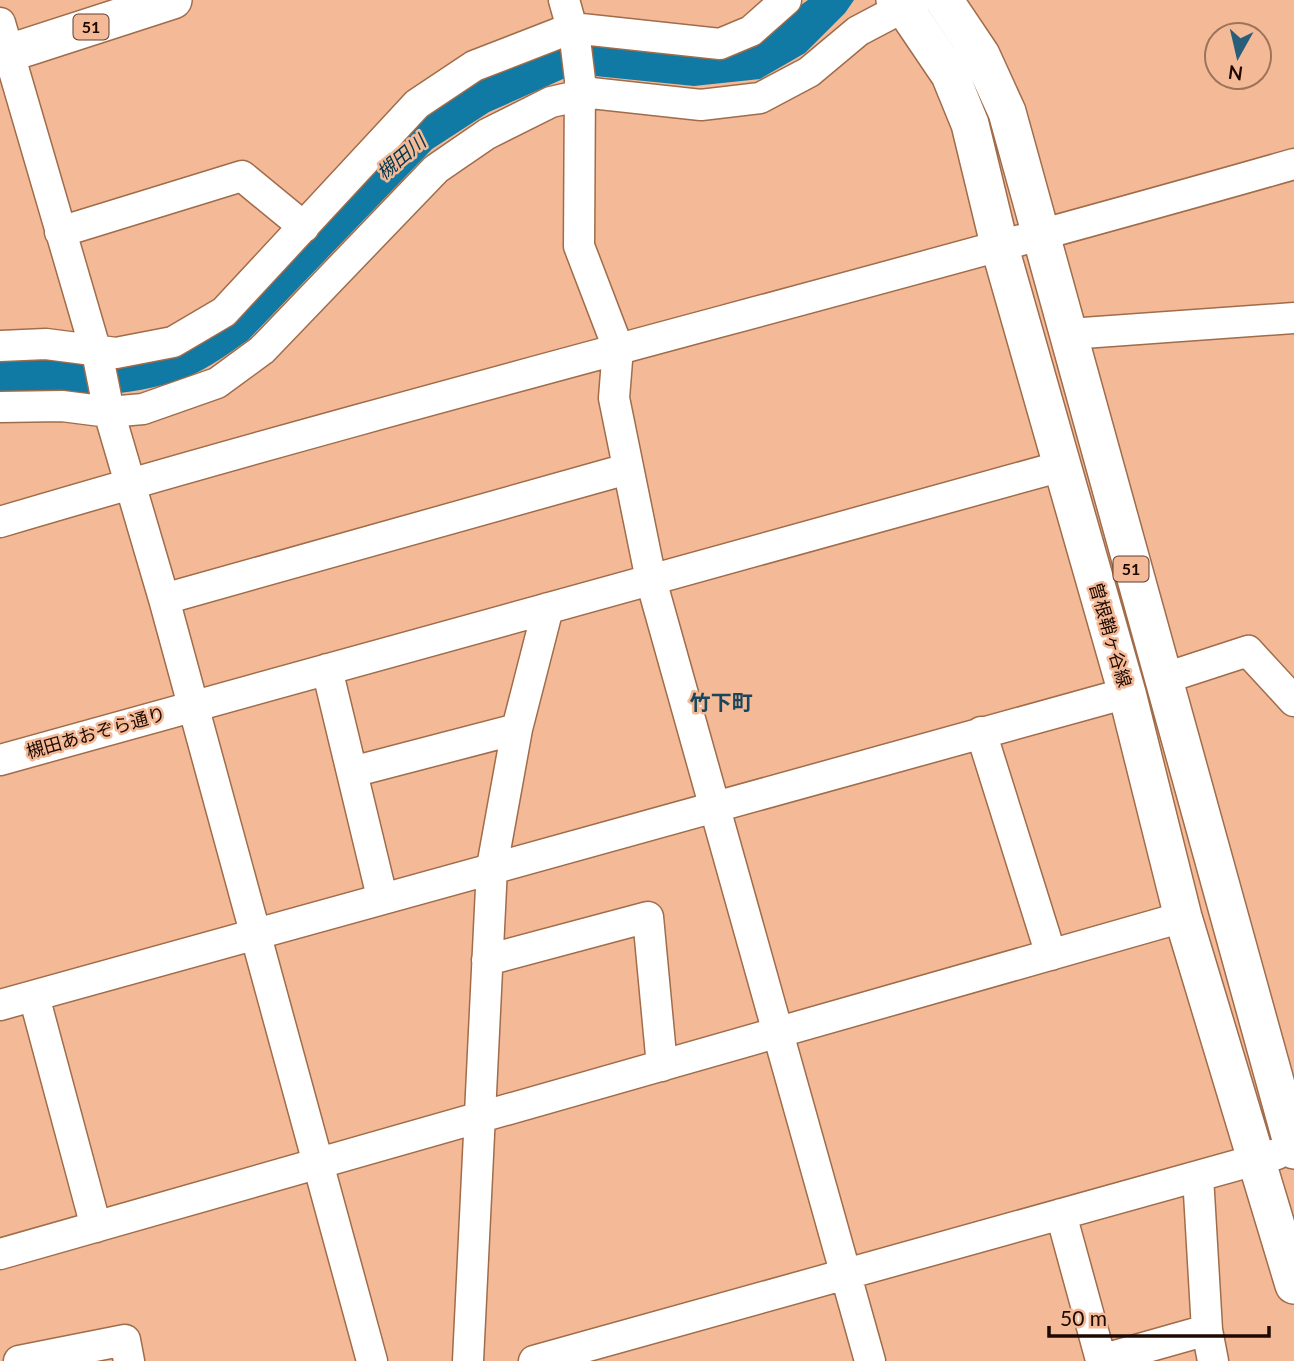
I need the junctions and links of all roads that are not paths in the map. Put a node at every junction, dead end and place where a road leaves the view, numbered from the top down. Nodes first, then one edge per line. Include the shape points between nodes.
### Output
1 (173, 0) edge
2 (564, 0) edge
3 (786, 0) edge
4 (944, 0) edge
5 (906, 2) edge
6 (573, 34) junction
7 (3, 44) edge
8 (580, 88) junction
9 (1294, 164) edge
10 (304, 227) junction
11 (60, 232) junction
12 (1040, 235) junction
13 (1000, 248) junction
14 (1294, 318) edge
15 (1069, 334) junction
16 (0, 346) edge
17 (618, 348) junction
18 (96, 355) junction
19 (107, 404) junction
20 (0, 407) edge
21 (1062, 466) junction
22 (627, 469) junction
23 (130, 483) junction
24 (0, 522) edge
25 (651, 580) junction
26 (164, 599) junction
27 (548, 608) junction
28 (327, 669) junction
29 (1162, 679) junction
30 (1127, 693) junction
31 (1294, 701) edge
32 (192, 706) junction
33 (517, 729) junction
34 (981, 732) junction
35 (0, 760) edge
36 (352, 772) junction
37 (714, 805) junction
38 (492, 867) junction
39 (382, 897) junction
40 (1184, 917) junction
41 (256, 935) junction
42 (1051, 955) junction
43 (487, 960) junction
44 (34, 996) junction
45 (0, 1005) edge
46 (778, 1033) junction
47 (662, 1066) junction
48 (480, 1118) junction
49 (1294, 1149) edge
50 (1258, 1160) junction
51 (317, 1164) junction
52 (1198, 1176) junction
53 (1061, 1214) junction
54 (96, 1227) junction
55 (0, 1254) edge
56 (846, 1274) junction
57 (1294, 1285) edge
58 (1207, 1330) junction
59 (19, 1361) edge
60 (129, 1361) edge
61 (372, 1361) edge
62 (468, 1361) edge
63 (534, 1361) edge
64 (870, 1361) edge
65 (1213, 1361) edge

1 - 7 main road, 51
2 - 6 street
3 - 6 street via 751,31 720,44
4 - 12 main road, 51 via 981,55 1007,112
5 - 8 street via 858,30 809,72 760,98 701,105
5 - 13 main road, 曽根鞘ヶ谷線 / 51 via 950,75 970,124
6 - 8 street
6 - 10 street via 474,65 417,104
7 - 11 street
8 - 17 street via 579,246
8 - 19 street via 487,134 436,169 262,350 217,383 142,409
9 - 12 street
10 - 11 street via 242,176
10 - 18 street via 224,312 173,342
11 - 18 street
12 - 13 street
12 - 15 main road, 51
13 - 17 street
13 - 21 main road, 曽根鞘ヶ谷線 / 51
14 - 15 street
15 - 29 main road, 51
16 - 18 street via 46,344
17 - 22 street via 614,398
17 - 23 street
18 - 19 street
19 - 20 street
19 - 23 street
21 - 25 street, 槻田あおぞら通り
21 - 30 main road, 曽根鞘ヶ谷線 / 51
22 - 25 street
22 - 26 street
23 - 24 street
23 - 26 street
25 - 27 street, 槻田あおぞら通り
25 - 37 street
26 - 32 street
27 - 28 street, 槻田あおぞら通り
27 - 33 street
28 - 32 street, 槻田あおぞら通り
28 - 36 street
29 - 31 street via 1248,651
29 - 49 main road, 51
30 - 34 street
30 - 40 main road, 曽根鞘ヶ谷線 / 51
32 - 35 street, 槻田あおぞら通り
32 - 41 street
33 - 36 street
33 - 38 street
34 - 37 street
34 - 42 street
36 - 39 street
37 - 38 street
37 - 46 street
38 - 39 street
38 - 43 street
39 - 41 street
40 - 42 street
40 - 50 main road, 曽根鞘ヶ谷線 / 51
41 - 44 street
41 - 51 street
42 - 46 street
43 - 47 street via 648,917
43 - 48 street
44 - 45 street
44 - 54 street
46 - 47 street
46 - 56 street
47 - 48 street
48 - 51 street
48 - 62 street
49 - 50 street
50 - 52 street
50 - 57 main road, 曽根鞘ヶ谷線 / 51
51 - 54 street
51 - 61 street
52 - 53 street
52 - 58 street
53 - 56 street
53 - 58 street via 1101,1360
54 - 55 street
56 - 63 street
56 - 64 street
58 - 65 street
59 - 60 street via 125,1340

